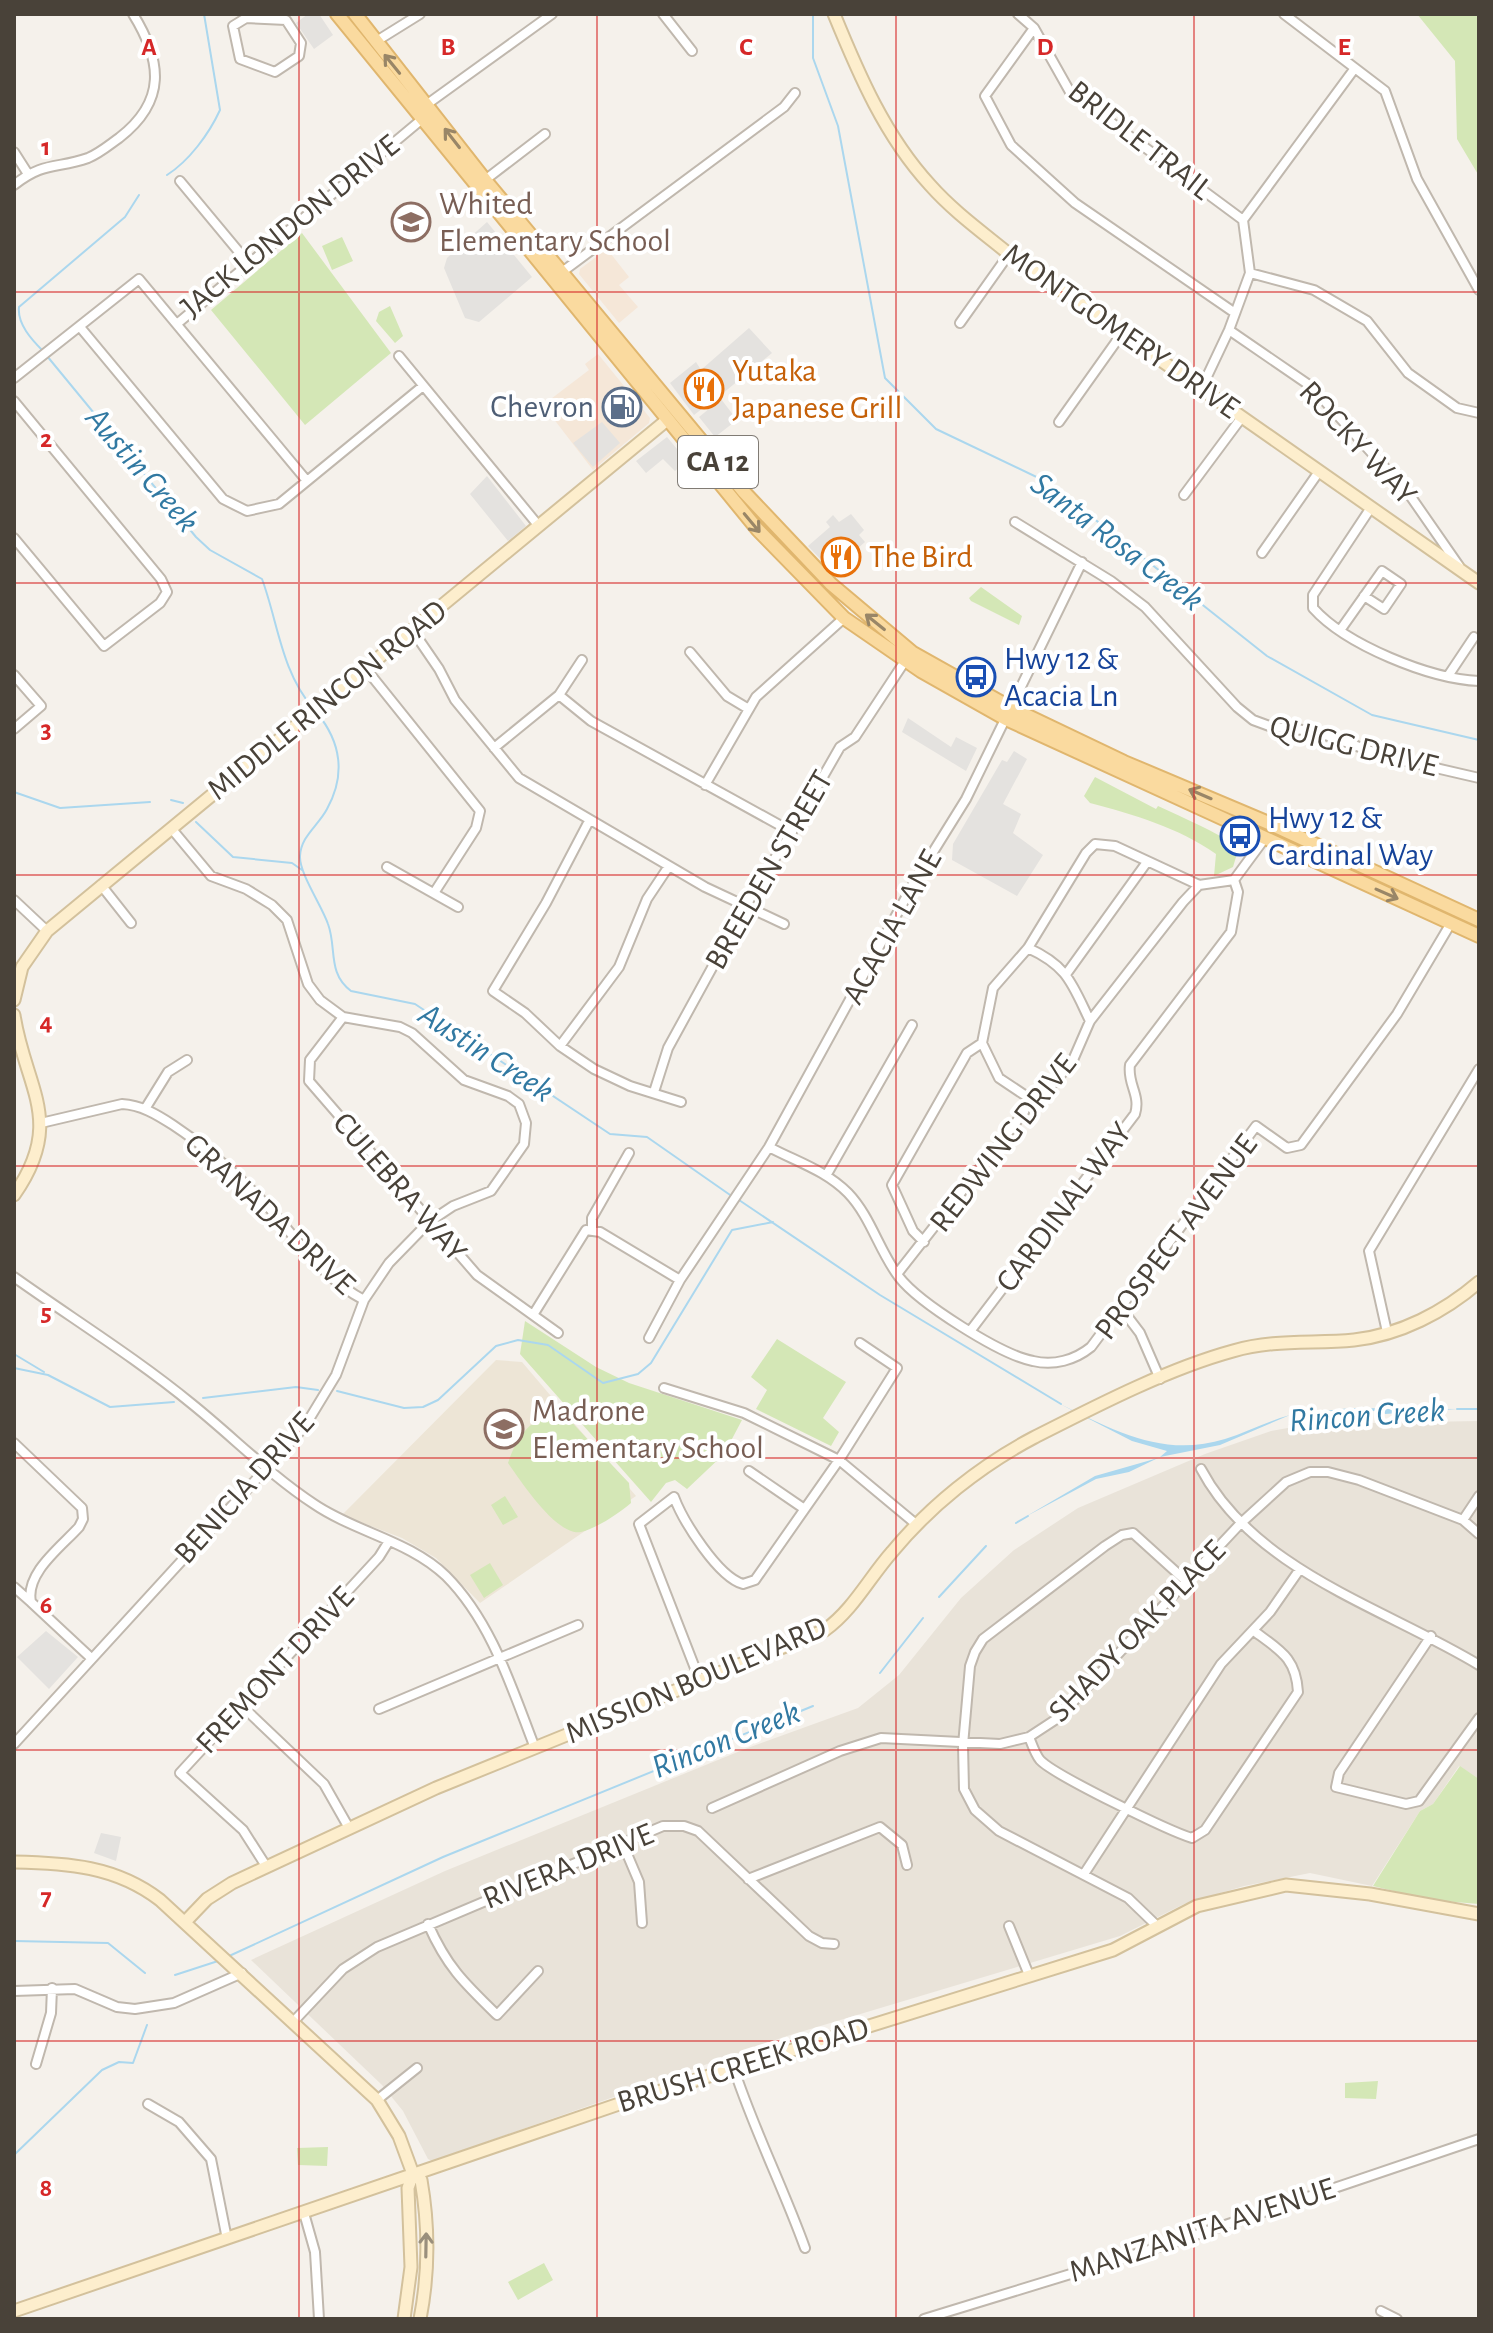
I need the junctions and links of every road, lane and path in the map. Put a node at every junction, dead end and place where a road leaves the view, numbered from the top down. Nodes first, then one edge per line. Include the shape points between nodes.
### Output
1 (133, 14) edge
2 (337, 14) edge
3 (355, 14) edge
4 (420, 14) edge
5 (552, 14) edge
6 (678, 14) edge
7 (834, 14) edge
8 (1018, 14) edge
9 (1284, 14) edge
10 (297, 15) edge
11 (665, 17) edge
12 (286, 20) junction
13 (1034, 28) junction
14 (375, 42) junction
15 (692, 51) dead end
16 (1355, 68) junction
17 (795, 93) dead end
18 (426, 112) junction
19 (545, 134) dead end
20 (14, 152) edge
21 (28, 174) junction
22 (485, 180) junction
23 (180, 181) dead end
24 (14, 185) edge
25 (1243, 220) junction
26 (1009, 254) junction
27 (249, 264) junction
28 (562, 272) junction
29 (1250, 273) junction
30 (1479, 290) edge
31 (1235, 313) junction
32 (178, 323) junction
33 (960, 323) dead end
34 (80, 327) junction
35 (1229, 330) junction
36 (1123, 332) junction
37 (399, 356) dead end
38 (14, 378) edge
39 (423, 386) junction
40 (1202, 387) junction
41 (14, 401) edge
42 (1479, 413) edge
43 (672, 416) junction
44 (1242, 417) junction
45 (1059, 422) dead end
46 (1318, 473) junction
47 (307, 481) junction
48 (1184, 495) dead end
49 (1370, 509) junction
50 (1015, 522) dead end
51 (538, 525) junction
52 (14, 538) edge
53 (1262, 553) dead end
54 (1082, 562) junction
55 (1467, 576) junction
56 (1479, 583) edge
57 (1364, 596) junction
58 (844, 618) junction
59 (1341, 629) junction
60 (413, 631) junction
61 (1474, 637) dead end
62 (690, 652) dead end
63 (582, 660) dead end
64 (905, 661) junction
65 (366, 669) junction
66 (14, 675) edge
67 (1448, 676) junction
68 (1479, 681) edge
69 (559, 695) junction
70 (747, 708) junction
71 (1008, 714) junction
72 (14, 729) edge
73 (494, 748) junction
74 (1479, 778) edge
75 (705, 785) junction
76 (589, 821) junction
77 (1271, 824) junction
78 (171, 828) junction
79 (792, 832) junction
80 (1265, 838) junction
81 (1147, 862) junction
82 (669, 866) junction
83 (387, 867) dead end
84 (1234, 880) junction
85 (101, 885) junction
86 (1199, 885) junction
87 (434, 893) junction
88 (14, 900) edge
89 (458, 907) dead end
90 (748, 907) junction
91 (1479, 920) edge
92 (131, 923) dead end
93 (1451, 923) junction
94 (784, 924) dead end
95 (47, 931) junction
96 (1479, 936) edge
97 (1028, 948) junction
98 (1067, 973) junction
99 (14, 989) edge
100 (14, 1000) edge
101 (14, 1015) edge
102 (343, 1017) junction
103 (1090, 1021) junction
104 (912, 1025) dead end
105 (982, 1043) junction
106 (560, 1046) junction
107 (187, 1060) dead end
108 (1479, 1069) edge
109 (654, 1092) junction
110 (1029, 1098) junction
111 (681, 1102) dead end
112 (145, 1109) junction
113 (41, 1123) junction
114 (769, 1147) junction
115 (629, 1153) dead end
116 (827, 1174) junction
117 (14, 1195) edge
118 (429, 1222) junction
119 (592, 1229) junction
120 (924, 1242) junction
121 (897, 1274) junction
122 (14, 1277) edge
123 (680, 1280) junction
124 (1479, 1282) edge
125 (364, 1300) junction
126 (1121, 1308) junction
127 (533, 1315) junction
128 (971, 1330) junction
129 (1387, 1332) junction
130 (558, 1333) dead end
131 (649, 1338) dead end
132 (860, 1343) dead end
133 (1160, 1379) junction
134 (664, 1388) dead end
135 (14, 1443) edge
136 (839, 1460) junction
137 (266, 1468) junction
138 (1201, 1469) dead end
139 (749, 1471) dead end
140 (1479, 1496) edge
141 (803, 1508) junction
142 (1463, 1520) junction
143 (916, 1524) junction
144 (1240, 1524) junction
145 (1479, 1534) edge
146 (389, 1541) junction
147 (1300, 1569) junction
148 (1186, 1581) junction
149 (14, 1587) edge
150 (31, 1602) junction
151 (578, 1625) dead end
152 (1254, 1631) junction
153 (1431, 1636) junction
154 (90, 1657) junction
155 (499, 1660) junction
156 (1479, 1665) edge
157 (700, 1681) junction
158 (242, 1706) junction
159 (379, 1709) dead end
160 (1479, 1718) edge
161 (1029, 1737) junction
162 (14, 1744) edge
163 (963, 1745) junction
164 (535, 1748) junction
165 (1127, 1806) junction
166 (712, 1808) dead end
167 (349, 1828) junction
168 (622, 1842) junction
169 (14, 1862) edge
170 (907, 1865) dead end
171 (266, 1866) junction
172 (1084, 1874) junction
173 (748, 1879) junction
174 (1479, 1914) edge
175 (185, 1922) junction
176 (642, 1923) dead end
177 (428, 1924) junction
178 (1009, 1926) dead end
179 (1157, 1926) junction
180 (834, 1944) dead end
181 (538, 1971) dead end
182 (242, 1973) junction
183 (1029, 1975) junction
184 (52, 1988) junction
185 (14, 1991) edge
186 (294, 2021) junction
187 (36, 2064) dead end
188 (417, 2068) dead end
189 (734, 2069) junction
190 (377, 2100) junction
191 (148, 2104) dead end
192 (1479, 2139) edge
193 (413, 2174) junction
194 (304, 2213) junction
195 (227, 2239) junction
196 (805, 2248) dead end
197 (14, 2311) edge
198 (1381, 2311) dead end
199 (319, 2319) edge
200 (404, 2319) edge
201 (420, 2319) edge
202 (925, 2319) edge
203 (1397, 2319) edge

1 - 21 street via 154,58 150,104 131,129 102,151
2 - 18 main road, CA 12
3 - 14 main road, CA 12
4 - 14 street
5 - 18 street, JACK LONDON DRIVE
6 - 11 street
7 - 26 street, MONTGOMERY DRIVE via 869,95 903,152 939,194
8 - 13 street, BRIDLE TRAIL
9 - 16 street
10 - 12 street
11 - 15 street
12 - 12 street via 236,22 238,57 270,72 291,63 302,47
13 - 25 street, BRIDLE TRAIL via 1070,92
13 - 31 street via 985,96 1011,145 1075,203
18 -> 14 main road, CA 12
16 - 25 street
16 - 30 street via 1385,91 1417,179
17 - 28 street via 784,107
22 -> 18 main road, CA 12
18 - 27 street, JACK LONDON DRIVE
18 - 43 main road, CA 12
19 - 22 street
20 - 21 street
21 - 24 street
22 - 28 main road, CA 12
23 - 27 street
25 - 29 street
26 - 33 street
26 - 36 street, MONTGOMERY DRIVE
27 - 32 street, JACK LONDON DRIVE
28 - 43 main road, CA 12
29 - 31 street
29 - 42 street via 1314,290 1367,321 1408,373 1457,408
31 - 35 street
32 - 34 street, JACK LONDON DRIVE via 139,279
32 - 47 street
34 - 38 street, JACK LONDON DRIVE
34 - 47 street via 235,508 268,508
35 - 40 street
35 - 55 street, ROCKY WAY via 1312,387 1409,494
36 - 40 street, MONTGOMERY DRIVE
36 - 45 street
37 - 39 street
39 - 47 street
39 - 51 street
40 - 44 street, MONTGOMERY DRIVE
41 - 52 street via 167,592 104,646
43 - 51 street, MIDDLE RINCON ROAD
43 -> 58 main road, CA 12 via 772,547
71 -> 43 main road, CA 12 via 929,663 850,602
44 - 46 street, MONTGOMERY DRIVE
44 - 48 street
46 - 49 street, MONTGOMERY DRIVE
46 - 53 street
49 - 55 street, MONTGOMERY DRIVE
49 - 59 street via 1313,595 1313,608
50 - 54 street, QUIGG DRIVE
51 - 60 street, MIDDLE RINCON ROAD
54 - 71 street, ACACIA LANE
54 - 74 street, QUIGG DRIVE via 1145,607 1253,720 1314,731 1388,757
55 - 56 street, MONTGOMERY DRIVE
57 - 57 street via 1382,571 1401,584 1384,609
57 - 59 street
58 - 64 main road, CA 12
58 - 70 street
59 - 67 street via 1396,660
60 - 65 street, MIDDLE RINCON ROAD
60 - 73 street via 455,700
61 - 67 street
62 - 70 street via 727,696
63 - 69 street
64 - 71 main road, CA 12
64 - 79 street, BREEDEN STREET via 855,737 840,747
65 - 78 street, MIDDLE RINCON ROAD
65 - 87 street via 480,811 476,828
66 - 72 street via 41,706
67 - 68 street
69 - 73 street
69 - 75 street via 591,721
70 - 75 street
77 -> 71 main road, CA 12
71 - 80 main road, CA 12
71 - 114 street, ACACIA LANE via 966,799
73 - 76 street via 519,778
75 - 79 street
76 - 82 street
76 - 106 street via 493,991
77 - 80 main road
77 - 91 main road, CA 12
78 - 85 street, MIDDLE RINCON ROAD
78 - 102 street via 211,876 246,889 287,920 308,984
79 - 90 street, BREEDEN STREET
80 - 84 street
80 -> 93 main road, CA 12
81 - 86 street
81 - 97 street via 1115,846 1095,844
81 - 98 street
82 - 90 street
82 - 106 street via 647,899 619,967
83 - 87 street
84 - 86 street
84 - 128 street, CARDINAL WAY via 1238,892 1231,932 1130,1065 1129,1079 1138,1098 1135,1114
85 - 92 street
85 - 95 street, MIDDLE RINCON ROAD
86 - 103 street, REDWING DRIVE
87 - 89 street
88 - 95 street
90 - 94 street
90 - 109 street, BREEDEN STREET via 668,1048
93 - 96 main road, CA 12
93 - 126 street, PROSPECT AVENUE via 1397,1014 1301,1145 1287,1148 1256,1126
95 - 99 street, MIDDLE RINCON ROAD via 26,959
97 - 98 street
97 - 105 street via 993,988
98 - 103 street
99 - 100 street, MIDDLE RINCON ROAD
101 - 113 street via 39,1098
102 - 118 street, CULEBRA WAY via 310,1060 309,1081
102 - 118 street, BENICIA DRIVE via 412,1033 464,1080 508,1096 524,1114 524,1144 496,1186
103 - 110 street, REDWING DRIVE via 1073,1060 1055,1082
104 - 116 street
105 - 110 street via 999,1078
105 - 120 street via 967,1053 892,1185 913,1231
106 - 109 street via 594,1069
107 - 112 street via 168,1072
108 - 129 street via 1369,1251
109 - 111 street
110 - 120 street, REDWING DRIVE via 1024,1112
112 - 113 street, GRANADA DRIVE via 122,1104
112 - 125 street, GRANADA DRIVE via 187,1134 246,1184 324,1272
113 - 117 street via 36,1155
114 - 116 street, PROSPECT AVENUE
114 - 123 street, ACACIA LANE
115 - 119 street via 592,1218
116 - 121 street, PROSPECT AVENUE via 863,1212
118 - 125 street, BENICIA DRIVE via 389,1263
118 - 127 street, CULEBRA WAY via 477,1275
119 - 123 street
119 - 127 street via 580,1235
120 - 121 street, REDWING DRIVE
121 - 128 street, PROSPECT AVENUE via 913,1293
122 - 137 street via 190,1402
123 - 131 street, ACACIA LANE
124 - 129 street, MISSION BOULEVARD via 1441,1311
125 - 137 street, BENICIA DRIVE via 322,1400
126 - 128 street, PROSPECT AVENUE via 1091,1347 1058,1362 1025,1359
126 - 133 street via 1140,1333
127 - 130 street, CULEBRA WAY
129 - 133 street, MISSION BOULEVARD via 1355,1340 1247,1347
132 - 136 street via 897,1368
133 - 143 street, MISSION BOULEVARD via 1031,1439 986,1467
134 - 136 street via 744,1413
135 - 150 street via 84,1514 79,1527 32,1581
136 - 141 street
136 - 143 street
137 - 146 street via 336,1520
137 - 154 street, BENICIA DRIVE
138 - 144 street
139 - 141 street
140 - 142 street
141 - 157 street via 755,1580 743,1584 731,1579 684,1523 674,1497 643,1518 640,1531
142 - 144 street, SHADY OAK PLACE via 1359,1480 1310,1472 1286,1482
142 - 145 street
143 - 157 street, MISSION BOULEVARD via 835,1623
144 - 147 street
144 - 148 street, SHADY OAK PLACE
146 - 155 street via 445,1575 474,1609
146 - 158 street, FREMONT DRIVE
147 - 152 street
147 - 153 street
148 - 161 street, SHADY OAK PLACE via 1058,1718
148 - 163 street via 1133,1533 1105,1546 983,1639 970,1666
149 - 150 street
150 - 154 street
151 - 155 street
152 - 165 street via 1221,1664
152 - 165 street via 1287,1657 1297,1672 1298,1692 1205,1830 1192,1838 1166,1830
153 - 156 street
153 - 160 street via 1339,1773 1336,1787 1406,1804 1419,1801
154 - 162 street, BENICIA DRIVE
155 - 159 street
155 - 164 street
157 - 164 street, MISSION BOULEVARD
158 - 167 street via 324,1784
158 - 171 street, FREMONT DRIVE via 180,1773 243,1830
161 - 163 street, SHADY OAK PLACE
161 - 165 street via 1039,1759
163 - 166 street, SHADY OAK PLACE via 881,1738
163 - 172 street via 964,1789 975,1810 999,1831
164 - 167 street, MISSION BOULEVARD
165 - 172 street
167 - 171 street, MISSION BOULEVARD
168 - 173 street, RIVERA DRIVE via 663,1826 684,1826 698,1831
168 - 176 street via 639,1882
168 - 177 street, RIVERA DRIVE
169 - 175 street via 103,1870 144,1889
170 - 173 street via 902,1845 880,1827
171 - 175 street, MISSION BOULEVARD via 218,1891
172 - 179 street via 1128,1898
173 - 180 street, RIVERA DRIVE via 809,1936
174 - 179 street, BRUSH CREEK ROAD via 1286,1885 1197,1906
175 - 182 street
177 - 181 street via 443,1959 497,2015
177 - 186 street, RIVERA DRIVE via 359,1957
178 - 183 street
179 - 183 street, BRUSH CREEK ROAD via 1123,1946
182 - 184 street via 189,1998 141,2009
182 - 186 street
183 - 189 street, BRUSH CREEK ROAD
184 - 185 street
184 - 187 street via 51,2013
186 - 190 street
188 - 190 street
189 - 193 street, BRUSH CREEK ROAD
189 - 196 street
190 - 193 street
191 - 195 street via 179,2122 211,2159
192 - 202 street, MANZANITA AVENUE via 1175,2242
193 - 194 street, BRUSH CREEK ROAD
193 - 200 street via 408,2188 411,2267
201 -> 193 street via 427,2221 421,2180
194 - 195 street, BRUSH CREEK ROAD
194 - 199 street via 315,2252
195 - 197 street, BRUSH CREEK ROAD
198 - 203 street

